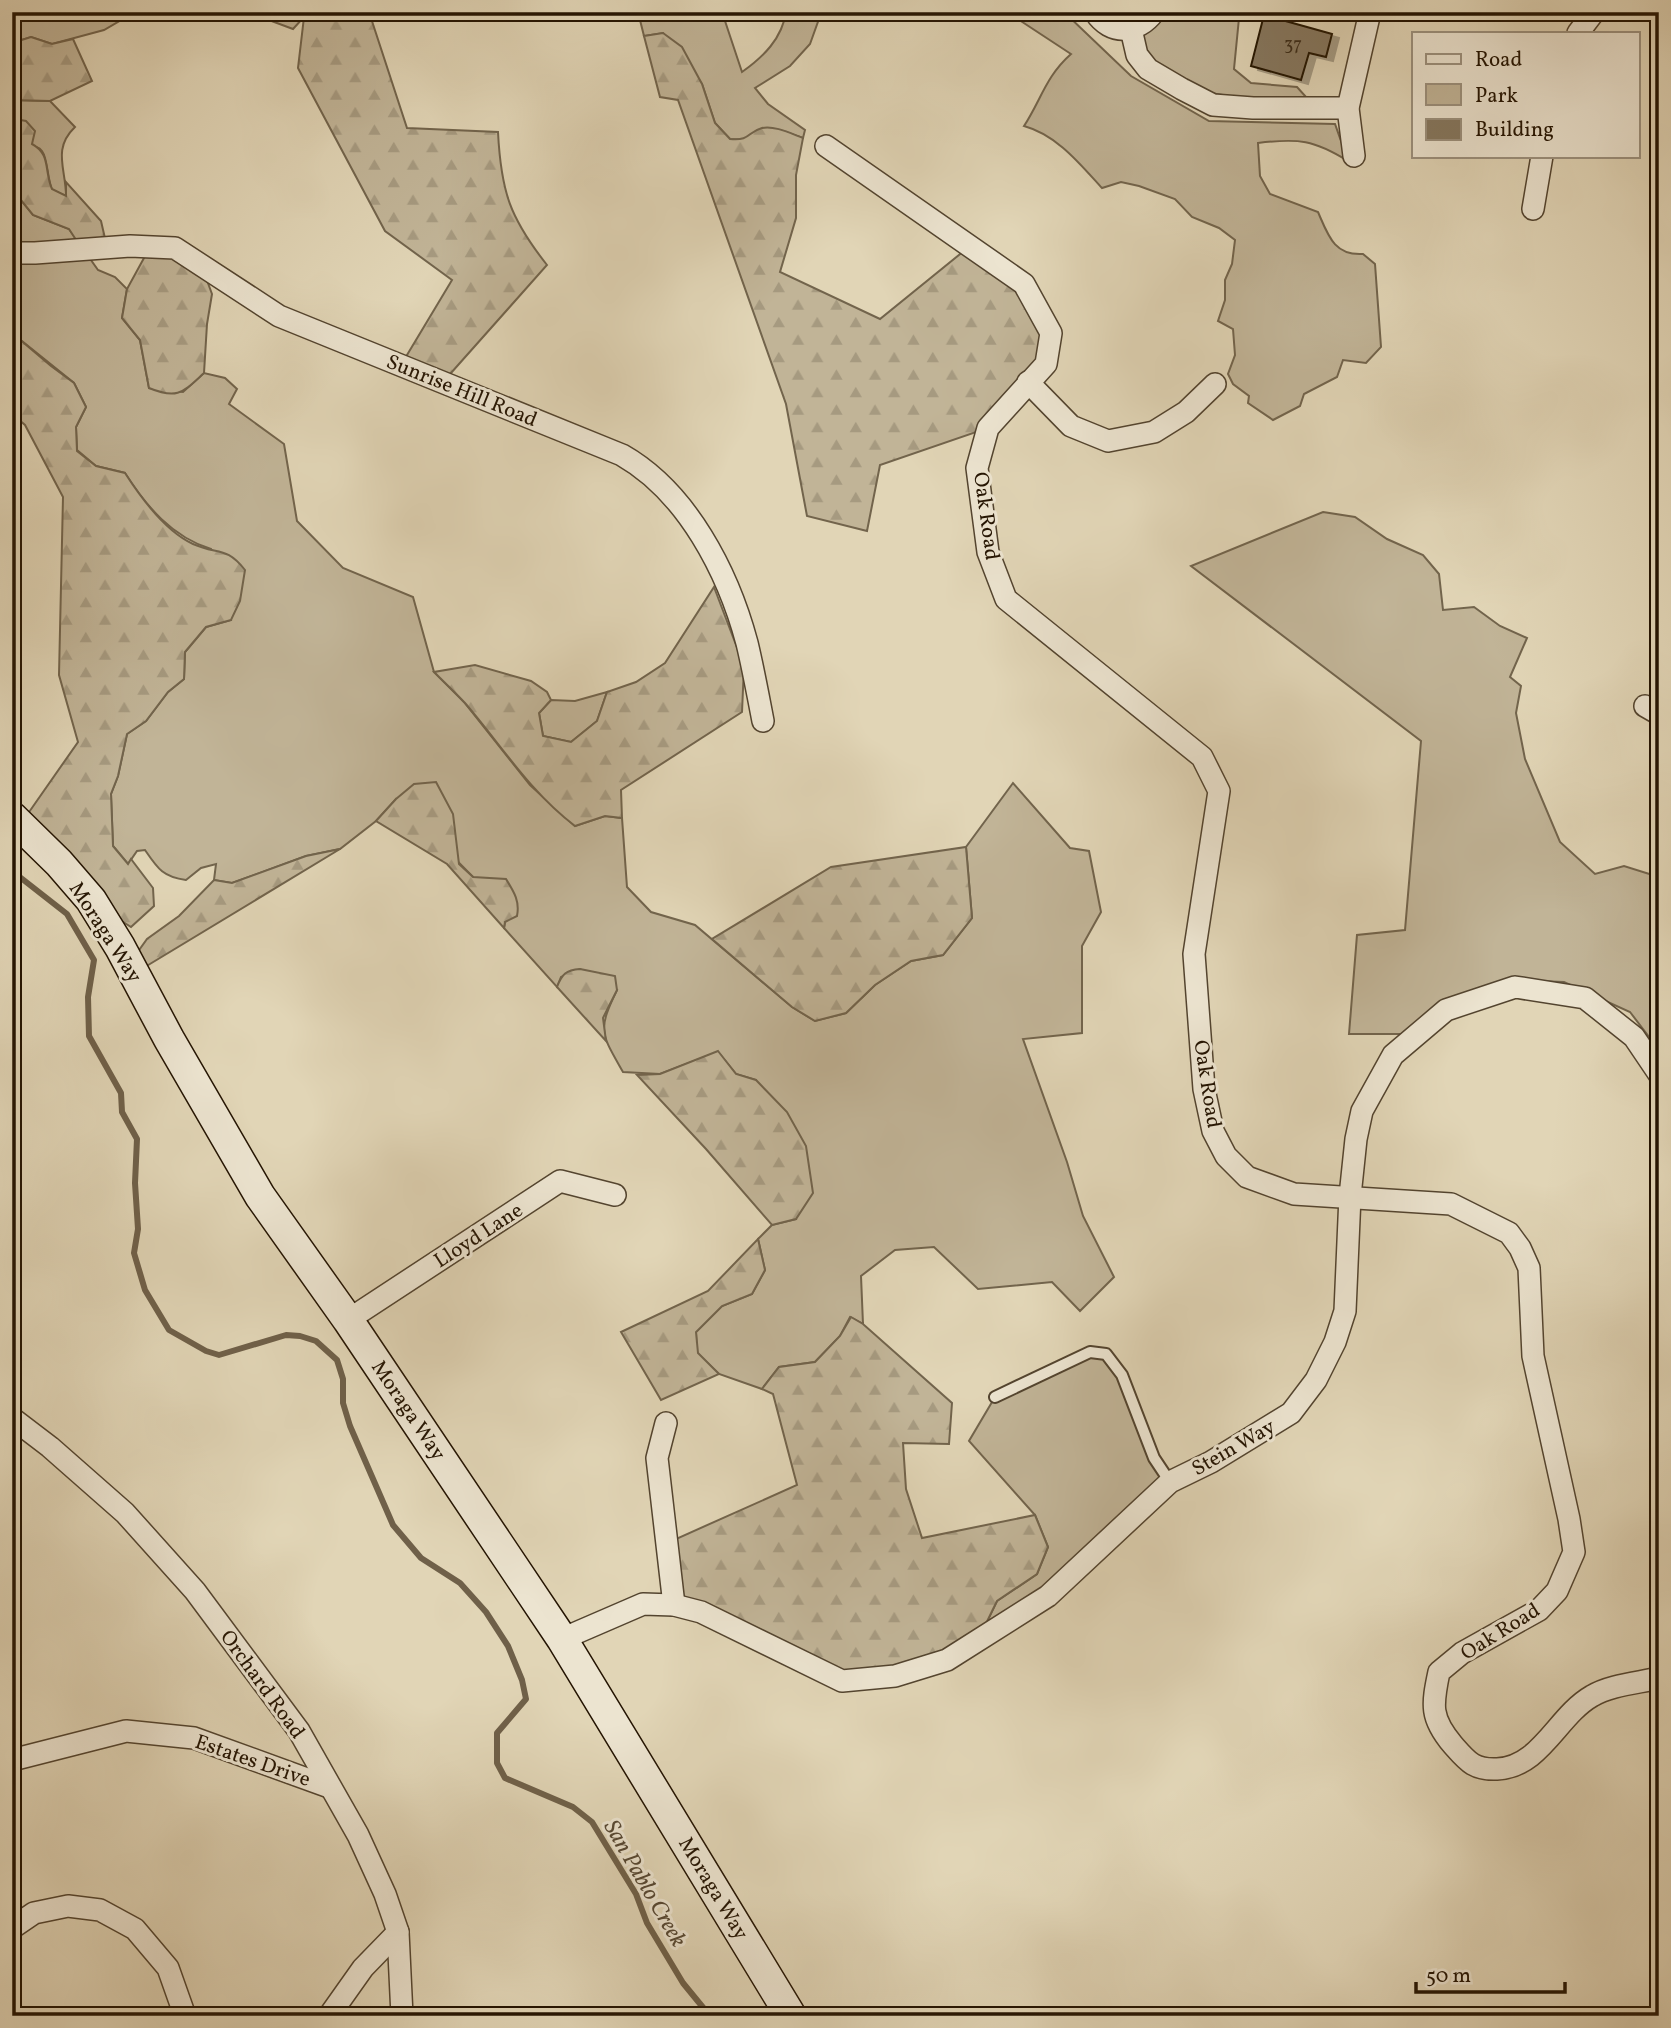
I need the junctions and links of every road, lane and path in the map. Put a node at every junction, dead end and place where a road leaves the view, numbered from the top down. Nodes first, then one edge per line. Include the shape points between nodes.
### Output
1 (1095, 12) edge
2 (1154, 12) edge
3 (1370, 12) edge
4 (1594, 12) edge
5 (1131, 29) junction
6 (1579, 32) edge
7 (1348, 108) junction
8 (826, 146) dead end
9 (1354, 156) dead end
10 (1542, 158) edge
11 (1533, 209) dead end
12 (12, 253) edge
13 (1028, 382) junction
14 (1215, 384) dead end
15 (763, 721) dead end
16 (12, 817) edge
17 (1659, 1074) edge
18 (615, 1195) dead end
19 (1350, 1196) junction
20 (348, 1320) junction
21 (995, 1397) dead end
22 (12, 1418) edge
23 (666, 1423) dead end
24 (1170, 1482) junction
25 (674, 1605) junction
26 (562, 1640) junction
27 (1659, 1678) edge
28 (12, 1760) edge
29 (329, 1787) junction
30 (12, 1928) edge
31 (398, 1932) junction
32 (186, 2016) edge
33 (329, 2016) edge
34 (402, 2016) edge
35 (791, 2016) edge

1 - 5 street via 1114,28
2 - 5 street
3 - 7 street
4 - 6 street
5 - 7 street via 1137,55 1148,69 1213,105
7 - 9 street
8 - 13 street, Oak Road via 1024,284 1051,333 1046,364
10 - 11 street
12 - 15 street, Sunrise Hill Road via 175,248 279,316 622,455 644,468 701,535 726,584 746,641
13 - 14 street via 1071,426 1108,441 1154,432 1186,412
13 - 19 street, Oak Road via 988,428 977,468 988,552 1006,598 1202,757 1219,791 1194,954 1204,1088 1213,1131 1226,1156 1247,1177 1294,1194
16 - 20 main road, Moraga Way via 91,900 260,1196
17 - 19 street, Stein Way via 1634,1037 1585,998 1515,987 1446,1010 1393,1055 1362,1111
18 - 20 street, Lloyd Lane via 560,1181
19 - 24 street, Stein Way via 1345,1311 1316,1380 1291,1413
19 - 27 street, Oak Road via 1451,1204 1509,1233 1529,1268 1533,1356 1574,1552 1557,1591 1539,1610 1462,1653 1439,1672 1433,1709 1441,1732 1464,1758 1482,1769 1509,1768 1533,1755 1572,1711 1593,1695
20 - 26 main road, Moraga Way
21 - 24 lane via 1090,1352 1106,1354 1122,1375 1154,1458
22 - 29 street, Orchard Road via 125,1513 195,1591 299,1731
23 - 25 street via 657,1458
24 - 25 street, Stein Way via 1048,1595 947,1660 895,1676 842,1681 701,1612
25 - 26 street, Stein Way via 643,1604
26 - 35 main road, Moraga Way
28 - 29 street, Estates Drive via 126,1731 194,1738
29 - 31 street, Orchard Road via 358,1835
30 - 32 street via 34,1913 57,1908 100,1910 135,1929 168,1968
31 - 33 street via 363,1968
31 - 34 street, Orchard Road

